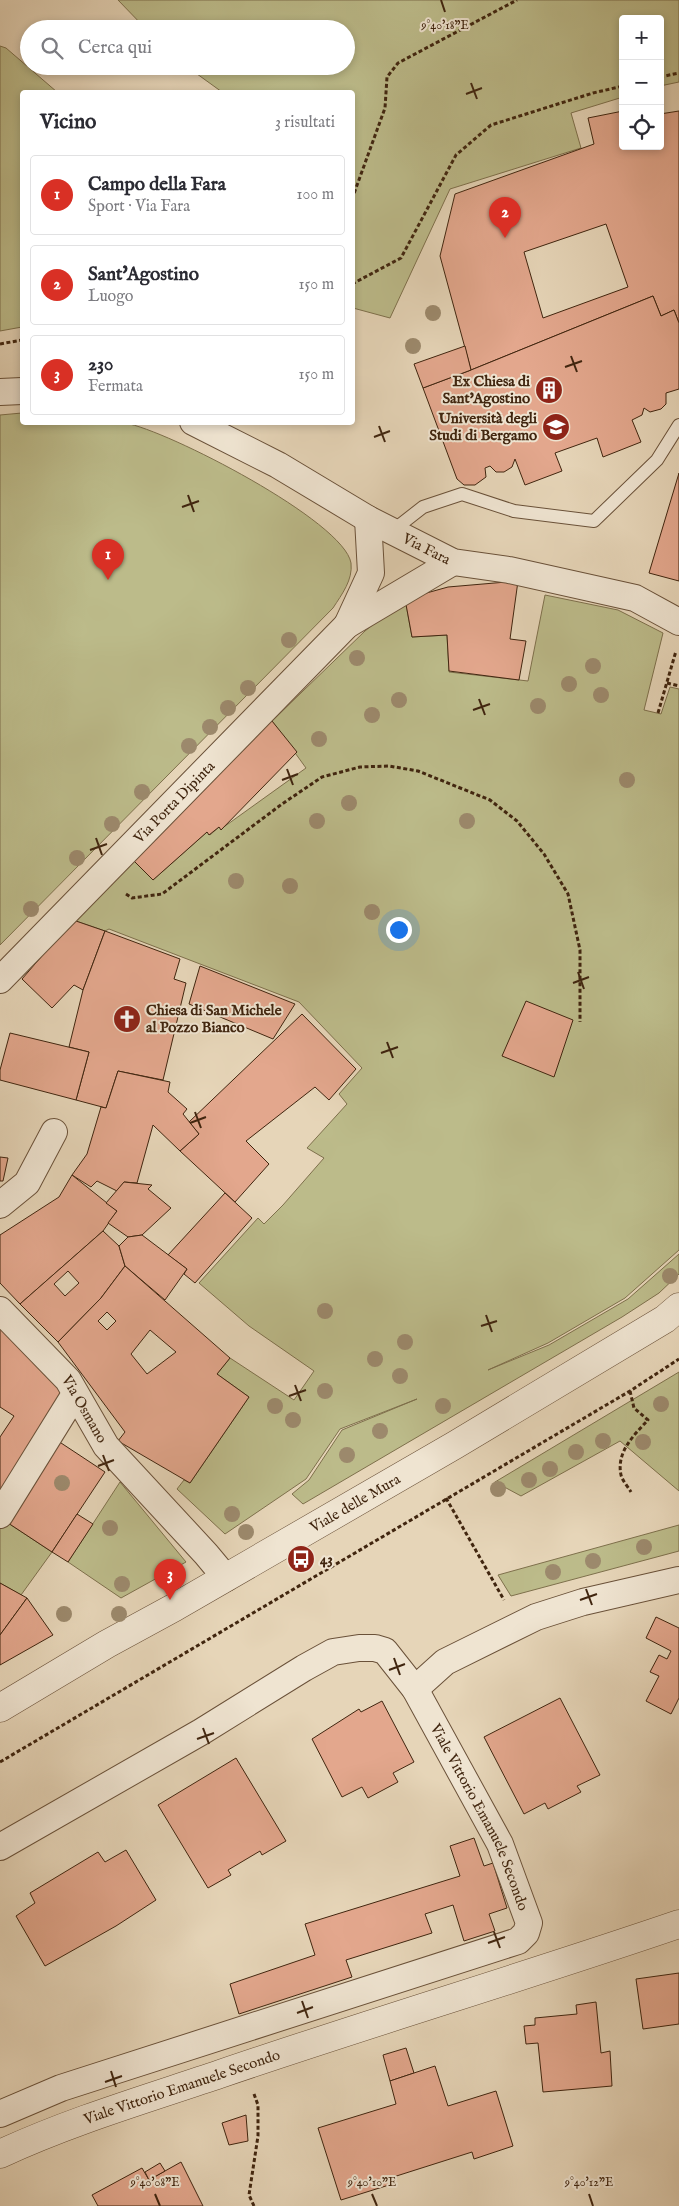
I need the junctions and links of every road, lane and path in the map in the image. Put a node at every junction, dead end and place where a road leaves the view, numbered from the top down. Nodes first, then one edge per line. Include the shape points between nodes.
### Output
1 (517, 0) edge
2 (679, 73) edge
3 (664, 76) edge
4 (619, 87) edge
5 (355, 191) edge
6 (355, 282) edge
7 (20, 340) edge
8 (0, 344) edge
9 (20, 391) edge
10 (0, 392) edge
11 (679, 424) edge
12 (199, 425) edge
13 (368, 519) junction
14 (391, 532) junction
15 (453, 562) junction
16 (679, 622) edge
17 (347, 625) junction
18 (676, 650) dead end
19 (667, 683) junction
20 (679, 686) edge
21 (658, 713) dead end
22 (101, 877) junction
23 (0, 980) edge
24 (580, 1022) dead end
25 (54, 1132) dead end
26 (0, 1205) edge
27 (679, 1307) edge
28 (0, 1310) edge
29 (679, 1359) edge
30 (630, 1391) junction
31 (75, 1394) junction
32 (631, 1492) dead end
33 (446, 1498) junction
34 (0, 1516) edge
35 (226, 1578) junction
36 (679, 1580) edge
37 (506, 1604) dead end
38 (415, 1689) junction
39 (0, 1708) edge
40 (0, 1762) edge
41 (0, 1847) edge
42 (679, 1924) edge
43 (253, 2090) dead end
44 (0, 2114) edge
45 (0, 2154) edge
46 (254, 2206) edge

1 - 5 path via 398,63 387,77 385,108
2 - 3 path
4 - 6 path via 490,125 456,154 401,258
7 - 8 path
9 - 10 street
11 - 14 lane via 657,460 594,521 514,511 462,494 423,507
12 - 13 street, Via Fara via 278,465
13 - 14 street, Via Fara
13 - 17 street, Via Porta Dipinta via 371,573
14 - 15 street, Via Fara
15 - 16 street, Via Fara via 509,570 635,598
15 - 17 street, Via Porta Dipinta
17 - 22 street, Via Porta Dipinta
18 - 19 path
19 - 20 path
19 - 21 path
22 - 23 street, Via Porta Dipinta
22 - 24 path via 132,898 162,894 322,777 360,767 389,766 418,771 490,800 517,821 544,854 568,894 580,950
25 - 26 street via 27,1183
27 - 35 street, Viale delle Mura via 665,1319 497,1420
28 - 31 street, Via Osmano via 68,1380
29 - 30 path
30 - 32 path via 634,1408 648,1420 625,1448 621,1475
30 - 33 path
31 - 34 street
31 - 35 street, Via Osmano via 106,1446
33 - 37 path
33 - 40 path
35 - 39 street, Viale delle Mura
36 - 38 street via 583,1602 536,1617 445,1662
38 - 41 street, Viale Vittorio Emanuele Secondo via 380,1649 333,1652
38 - 44 street, Viale Vittorio Emanuele Secondo via 500,1844 527,1914 526,1933 518,1941 61,2088
42 - 45 street, Viale Vittorio Emanuele Secondo via 51,2131
43 - 46 path via 258,2105 258,2136 249,2195

